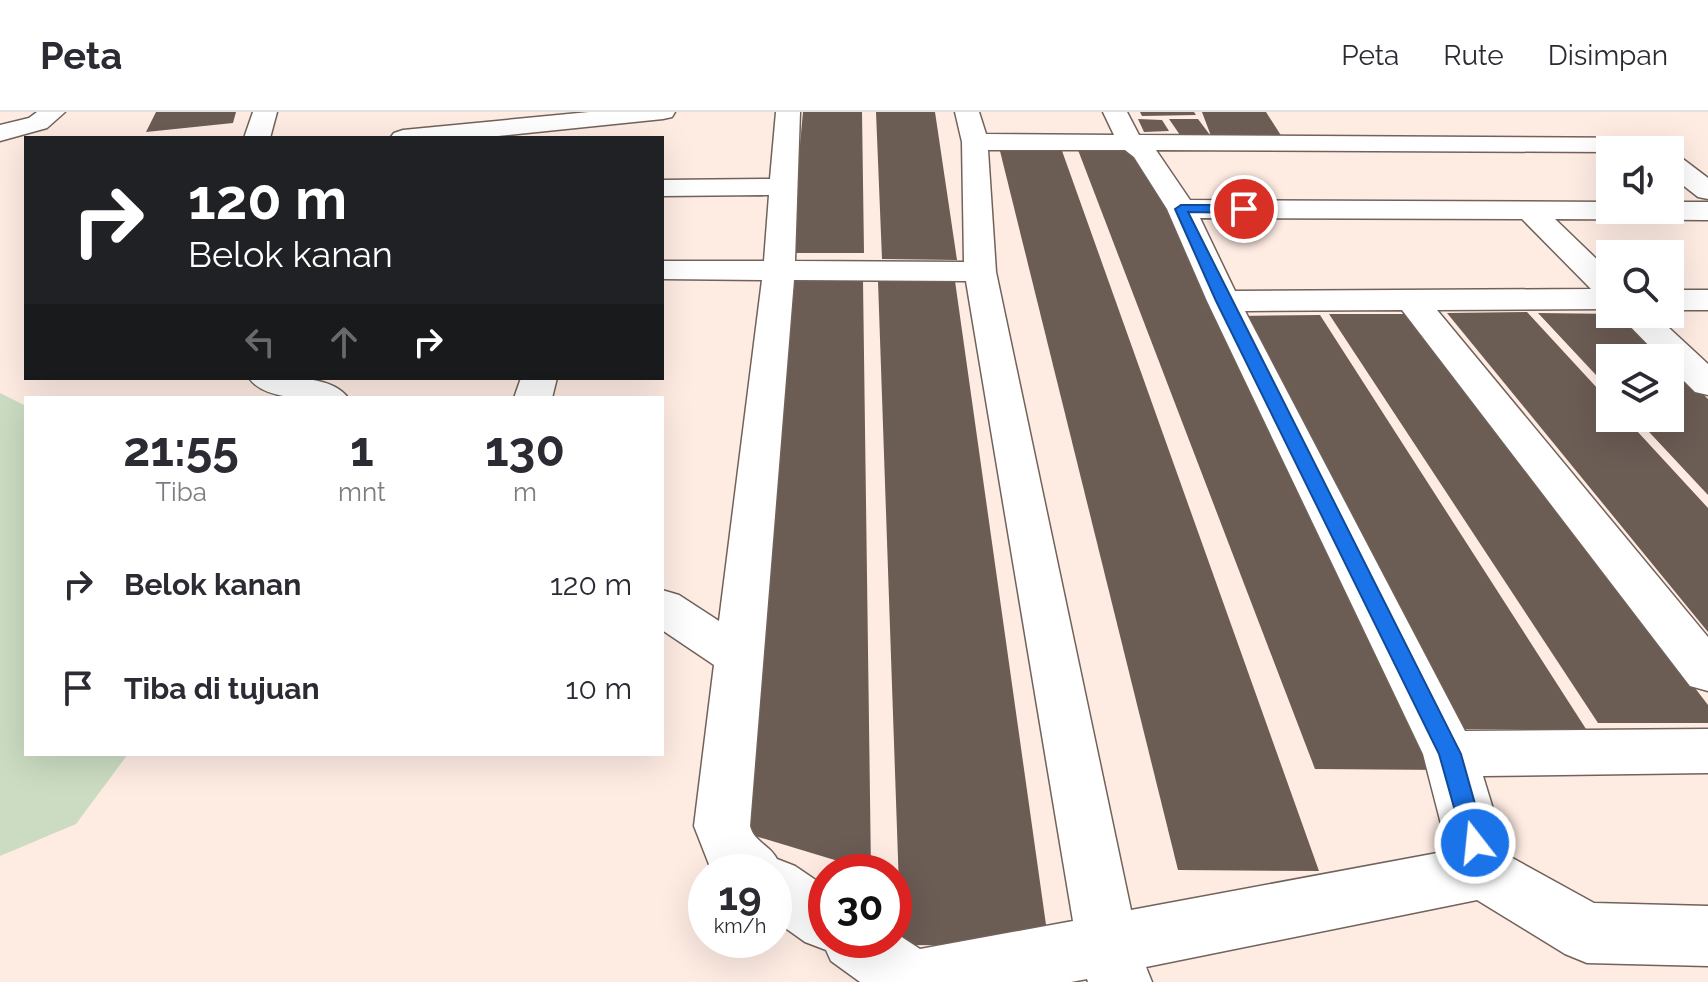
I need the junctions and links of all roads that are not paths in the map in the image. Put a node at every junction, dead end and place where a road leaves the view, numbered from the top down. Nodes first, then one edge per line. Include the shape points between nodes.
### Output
1 (53, 112) edge
2 (265, 112) edge
3 (663, 112) edge
4 (788, 112) edge
5 (1620, 120) dead end
6 (971, 127) edge
7 (1122, 127) edge
8 (0, 133) edge
9 (258, 136) edge
10 (423, 136) edge
11 (1638, 136) edge
12 (1596, 145) edge
13 (1684, 173) edge
14 (783, 187) junction
15 (664, 188) edge
16 (1708, 191) edge
17 (1181, 209) junction
18 (1529, 210) junction
19 (1708, 211) edge
20 (664, 270) edge
21 (779, 271) junction
22 (980, 272) junction
23 (1596, 276) edge
24 (1596, 299) edge
25 (1684, 300) edge
26 (1708, 300) edge
27 (1223, 301) junction
28 (1413, 302) junction
29 (1650, 328) edge
30 (277, 380) edge
31 (1708, 384) edge
32 (327, 390) edge
33 (664, 608) edge
34 (740, 658) junction
35 (1708, 672) edge
36 (1708, 751) edge
37 (1450, 754) junction
38 (732, 854) edge
39 (1483, 872) junction
40 (1708, 936) edge
41 (879, 958) edge
42 (1114, 964) edge
43 (913, 982) edge

1 - 8 street via 38,123
2 - 9 street
3 - 10 street
4 - 14 street
5 - 11 street
6 - 7 street
6 - 22 street
7 - 12 street
7 - 17 street
13 - 16 street
14 - 15 street
14 - 21 street
17 - 18 street
17 - 27 street
18 - 19 street
18 - 23 street
20 - 21 street
21 - 22 street
21 - 34 street
22 - 42 street
24 - 28 street
25 - 26 street
27 - 28 street
27 - 37 street
28 - 35 street
29 - 31 street
30 - 32 street
33 - 34 street
34 - 38 street via 722,826
36 - 37 street
37 - 39 street
39 - 40 street via 1587,933
39 - 42 street
41 - 43 street
42 - 43 street

